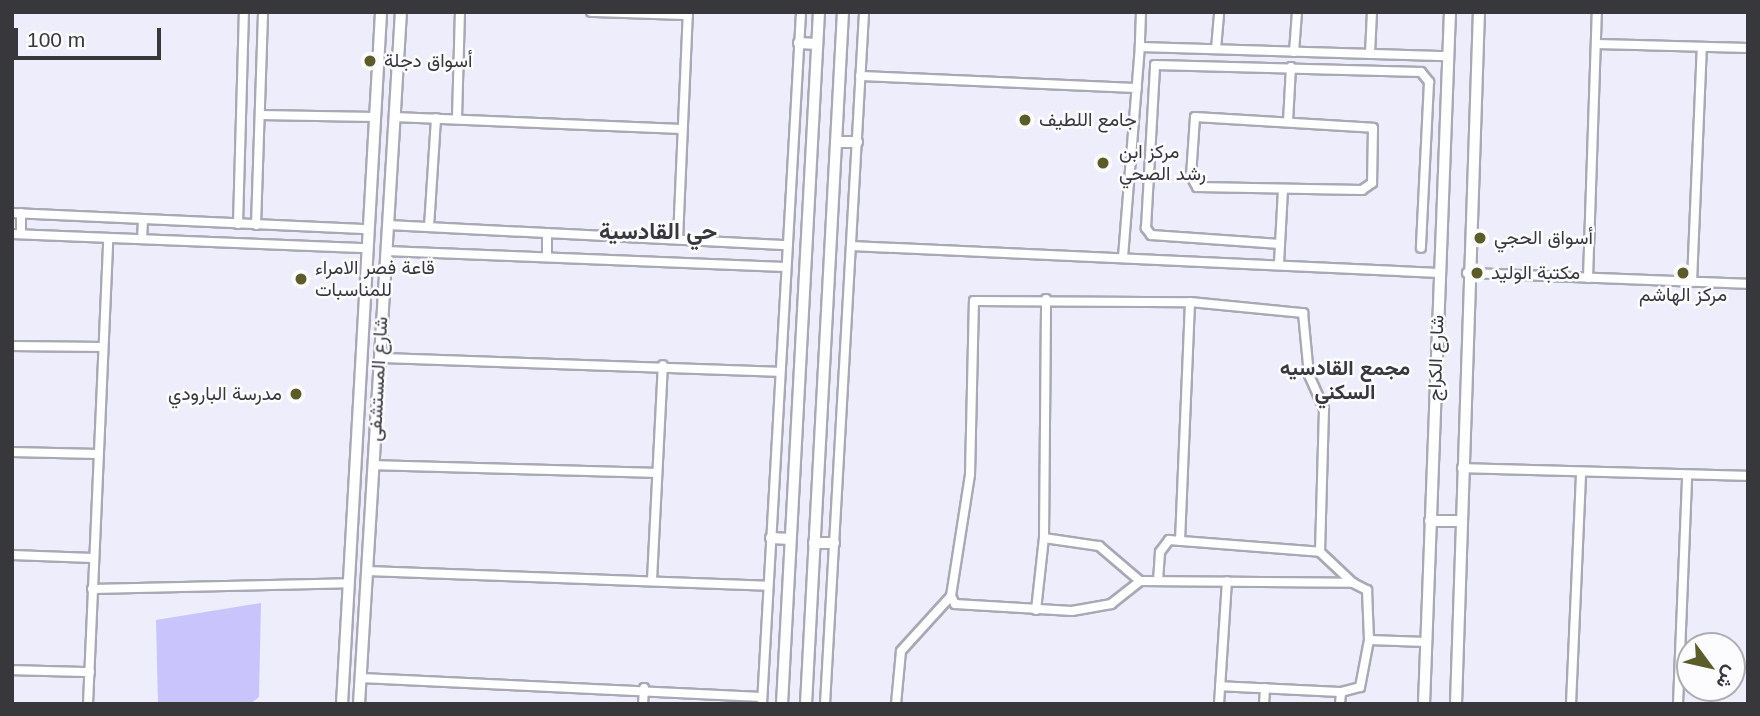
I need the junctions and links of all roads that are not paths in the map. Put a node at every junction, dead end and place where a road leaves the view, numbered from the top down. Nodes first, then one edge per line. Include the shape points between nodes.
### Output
1 (244, 12) edge
2 (263, 12) edge
3 (381, 12) edge
4 (401, 12) edge
5 (460, 12) edge
6 (591, 12) edge
7 (801, 12) edge
8 (819, 12) edge
9 (844, 12) edge
10 (864, 12) edge
11 (1141, 12) edge
12 (1219, 12) edge
13 (1297, 12) edge
14 (1372, 12) edge
15 (1450, 12) edge
16 (1479, 12) edge
17 (1597, 12) edge
18 (688, 14) edge
19 (799, 43) junction
20 (817, 44) junction
21 (1596, 44) junction
22 (1140, 47) junction
23 (1702, 47) junction
24 (1748, 48) edge
25 (1216, 49) junction
26 (1294, 52) junction
27 (1370, 54) junction
28 (1448, 56) junction
29 (1291, 67) junction
30 (860, 76) junction
31 (1137, 88) junction
32 (260, 116) junction
33 (375, 117) junction
34 (394, 117) junction
35 (436, 118) junction
36 (457, 118) junction
37 (1288, 122) junction
38 (682, 129) junction
39 (836, 142) junction
40 (857, 142) junction
41 (1283, 189) junction
42 (17, 213) edge
43 (143, 219) junction
44 (238, 224) junction
45 (256, 225) junction
46 (388, 225) junction
47 (429, 228) junction
48 (369, 229) junction
49 (548, 233) junction
50 (17, 234) edge
51 (108, 238) junction
52 (142, 239) junction
53 (678, 239) junction
54 (1280, 244) junction
55 (787, 245) junction
56 (851, 246) junction
57 (368, 248) junction
58 (1421, 248) dead end
59 (386, 251) junction
60 (547, 257) junction
61 (1123, 257) junction
62 (1279, 263) junction
63 (785, 267) junction
64 (1439, 273) junction
65 (1468, 273) junction
66 (1588, 278) junction
67 (1692, 282) junction
68 (1748, 284) edge
69 (1046, 299) junction
70 (1190, 302) junction
71 (802, 326) junction
72 (826, 327) junction
73 (12, 346) edge
74 (103, 347) junction
75 (380, 358) junction
76 (663, 365) junction
77 (780, 372) junction
78 (12, 452) edge
79 (98, 454) junction
80 (373, 465) junction
81 (1462, 468) junction
82 (1581, 472) junction
83 (656, 473) junction
84 (1687, 475) junction
85 (1748, 476) edge
86 (353, 517) junction
87 (370, 517) junction
88 (1430, 521) junction
89 (1461, 521) junction
90 (771, 538) junction
91 (1044, 538) junction
92 (790, 539) junction
93 (1180, 541) junction
94 (814, 543) junction
95 (834, 543) junction
96 (1320, 552) junction
97 (12, 555) edge
98 (93, 558) junction
99 (367, 571) junction
100 (652, 580) junction
101 (1140, 581) junction
102 (1158, 581) junction
103 (1227, 581) junction
104 (349, 583) junction
105 (1353, 583) junction
106 (768, 586) junction
107 (92, 589) junction
108 (951, 596) junction
109 (1036, 610) junction
110 (1369, 639) junction
111 (1426, 642) junction
112 (12, 670) edge
113 (90, 672) junction
114 (361, 678) junction
115 (1220, 686) junction
116 (644, 688) junction
117 (1265, 688) junction
118 (1341, 692) junction
119 (762, 700) edge
120 (88, 704) edge
121 (342, 704) edge
122 (359, 704) edge
123 (643, 704) edge
124 (782, 704) edge
125 (806, 704) edge
126 (825, 704) edge
127 (896, 704) edge
128 (1219, 704) edge
129 (1264, 704) edge
130 (1340, 704) edge
131 (1424, 704) edge
132 (1456, 704) edge
133 (1571, 704) edge
134 (1678, 704) edge

1 - 44 street
2 - 32 street
3 - 33 street, شارع المستشفى
4 - 34 street, شارع المستشفى
5 - 36 street
6 - 18 street
7 - 19 street
8 - 20 street
9 - 39 street
10 - 30 street
11 - 22 street
12 - 25 street
13 - 26 street
14 - 27 street
15 - 28 street, شارع الكراج
16 - 65 street
17 - 21 street
18 - 38 street
19 - 20 street
19 - 55 street
20 - 71 street
21 - 23 street
21 - 66 street
22 - 25 street
22 - 31 street
23 - 24 street
23 - 67 street
25 - 26 street
26 - 27 street
27 - 28 street
28 - 64 street, شارع الكراج
29 - 37 street
29 - 54 street via 1169,62 1152,72 1146,228 1151,235
29 - 58 street via 1426,76
30 - 31 street
30 - 40 street
31 - 61 street
32 - 33 street
32 - 45 street
33 - 48 street, شارع المستشفى
34 - 35 street
34 - 46 street, شارع المستشفى
35 - 36 street
35 - 47 street
36 - 38 street
37 - 41 street via 1373,128 1374,173 1362,190
37 - 41 street via 1195,117 1192,184
38 - 53 street
39 - 40 street
39 - 72 street
40 - 56 street
41 - 54 street
42 - 43 street
42 - 50 street
43 - 44 street
43 - 52 street
44 - 45 street
45 - 48 street
46 - 47 street
46 - 59 street, شارع المستشفى
47 - 49 street
48 - 57 street, شارع المستشفى
49 - 53 street
49 - 60 street
50 - 51 street
51 - 52 street
51 - 74 street
52 - 57 street
53 - 55 street
54 - 62 street
55 - 63 street
56 - 61 street
56 - 95 street
57 - 86 street, شارع المستشفى
59 - 60 street
59 - 75 street, شارع المستشفى
60 - 63 street
61 - 62 street
62 - 64 street
63 - 77 street
64 - 88 street, شارع الكراج
65 - 66 street
65 - 81 street
66 - 67 street
67 - 68 street
69 - 70 street
69 - 91 street
69 - 108 street via 970,306 970,475
70 - 93 street
70 - 96 street via 1294,310 1307,320 1309,375 1324,409
71 - 72 street
71 - 92 street
72 - 94 street
73 - 74 street
74 - 79 street
75 - 76 street
75 - 80 street, شارع المستشفى
76 - 77 street
76 - 83 street
77 - 90 street
78 - 79 street
79 - 98 street
80 - 83 street
80 - 87 street, شارع المستشفى
81 - 82 street
81 - 89 street
82 - 84 street
82 - 133 street
83 - 100 street
84 - 85 street
84 - 134 street
86 - 87 street
86 - 104 street, شارع المستشفى
87 - 99 street, شارع المستشفى
88 - 89 street
88 - 111 street, شارع الكراج
89 - 132 street
90 - 92 street
90 - 106 street
91 - 101 street via 1099,546
91 - 109 street
92 - 124 street
93 - 96 street
93 - 102 street via 1164,545
94 - 95 street
94 - 125 street
95 - 126 street
96 - 105 street
97 - 98 street
98 - 107 street
99 - 100 street
99 - 114 street, شارع المستشفى
100 - 106 street
101 - 102 street
101 - 109 street via 1091,610
102 - 103 street
103 - 105 street
103 - 115 street
104 - 107 street
104 - 121 street, شارع المستشفى
105 - 110 street via 1367,590
106 - 119 street
107 - 113 street
108 - 109 street via 955,604
108 - 127 street via 901,651
110 - 111 street
110 - 118 street via 1366,680
111 - 131 street, شارع الكراج
112 - 113 street
113 - 120 street
114 - 116 street
114 - 122 street, شارع المستشفى
115 - 117 street
115 - 128 street
116 - 119 street
116 - 123 street
117 - 118 street
117 - 129 street
118 - 130 street

